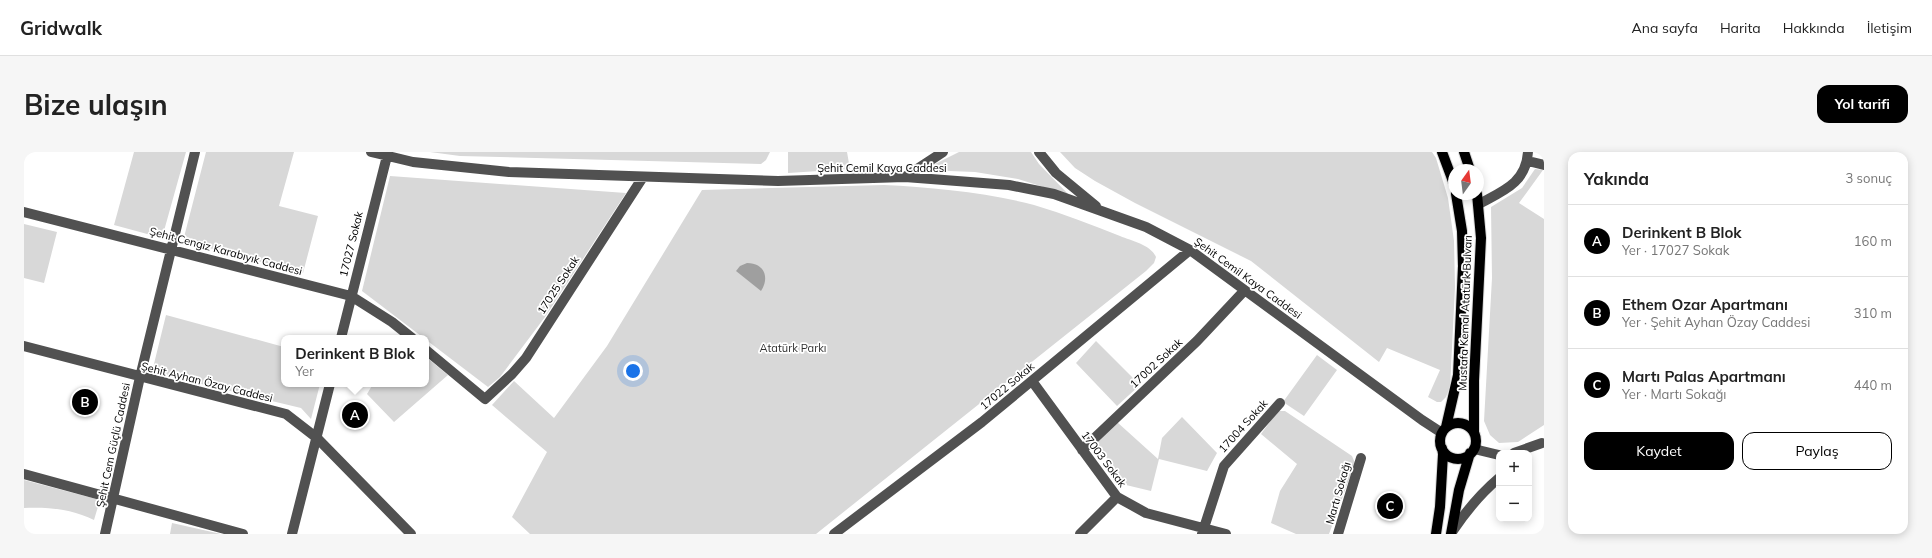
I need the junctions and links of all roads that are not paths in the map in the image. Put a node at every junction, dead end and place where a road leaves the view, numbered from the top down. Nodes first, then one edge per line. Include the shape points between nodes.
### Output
1 (195, 152) edge
2 (371, 152) edge
3 (943, 152) edge
4 (1039, 152) edge
5 (1442, 152) edge
6 (1464, 152) edge
7 (387, 156) junction
8 (1528, 157) edge
9 (1468, 164) edge
10 (1544, 166) edge
11 (1448, 168) edge
12 (643, 176) junction
13 (905, 178) junction
14 (1484, 196) edge
15 (1457, 200) edge
16 (1478, 200) edge
17 (1101, 210) junction
18 (24, 212) edge
19 (171, 249) junction
20 (1190, 250) junction
21 (1244, 291) junction
22 (351, 296) junction
23 (342, 335) edge
24 (408, 335) edge
25 (24, 346) edge
26 (429, 353) edge
27 (140, 377) junction
28 (1032, 381) junction
29 (329, 387) edge
30 (1280, 403) dead end
31 (1444, 430) junction
32 (1474, 433) junction
33 (317, 438) junction
34 (1543, 442) edge
35 (1442, 448) junction
36 (1082, 450) junction
37 (1522, 450) edge
38 (1472, 451) junction
39 (1532, 451) edge
40 (1496, 455) edge
41 (1361, 458) dead end
42 (24, 474) edge
43 (1496, 480) edge
44 (1117, 497) junction
45 (114, 498) junction
46 (1202, 532) edge
47 (1452, 533) edge
48 (105, 534) edge
49 (243, 534) edge
50 (292, 534) edge
51 (411, 534) edge
52 (834, 534) edge
53 (1080, 534) edge
54 (1226, 534) edge
55 (1338, 534) edge
56 (1436, 534) edge

1 - 19 street, Şehit Cem Güçlü Caddesi
2 - 7 street, Şehit Cemil Kaya Caddesi
3 - 13 street
4 - 17 street via 1056,173
5 - 11 main road
6 - 9 main road
7 - 12 street, Şehit Cemil Kaya Caddesi via 471,170
7 - 22 street, 17027 Sokak
8 - 10 street
8 - 14 street via 1518,181
12 - 13 street, Şehit Cemil Kaya Caddesi via 778,181
12 - 26 street, 17025 Sokak via 526,358 484,399
13 - 17 street, Şehit Cemil Kaya Caddesi via 1009,185 1054,194
15 - 31 main road, Mustafa Kemal Atatürk Bulvarı via 1462,230 1463,266 1458,375
16 - 32 main road, Mustafa Kemal Atatürk Bulvarı via 1481,238
17 - 20 street, Şehit Cemil Kaya Caddesi via 1146,228
18 - 19 street, Şehit Cengiz Karabıyık Caddesi
19 - 22 street, Şehit Cengiz Karabıyık Caddesi
19 - 27 street, Şehit Cem Güçlü Caddesi
20 - 21 street, Şehit Cemil Kaya Caddesi
20 - 28 street, 17022 Sokak
21 - 31 street, Şehit Cemil Kaya Caddesi via 1422,420
21 - 36 street, 17002 Sokak via 1197,341
22 - 23 street, 17027 Sokak
22 - 24 street, Şehit Cengiz Karabıyık Caddesi
25 - 27 street, Şehit Ayhan Özay Caddesi
27 - 33 street, Şehit Ayhan Özay Caddesi via 286,414
27 - 45 street, Şehit Cem Güçlü Caddesi
28 - 36 street, 17003 Sokak
28 - 52 street, 17022 Sokak
29 - 33 street
30 - 46 street, 17004 Sokak via 1224,466
31 - 32 main road via 1458,422 1470,427
31 - 35 main road via 1440,439
32 - 38 main road via 1476,439
33 - 50 street
33 - 51 street, Şehit Ayhan Özay Caddesi
34 - 37 street
34 - 39 street
35 - 38 main road via 1449,456 1455,458 1462,458
35 - 56 main road via 1440,507
36 - 44 street, 17003 Sokak
38 - 40 street
38 - 47 main road via 1459,490
41 - 55 street, Martı Sokağı
42 - 45 street
43 - 47 street via 1466,511
44 - 46 street, 17003 Sokak via 1146,513
44 - 53 street
45 - 48 street, Şehit Cem Güçlü Caddesi
45 - 49 street
46 - 54 street, 17003 Sokak

